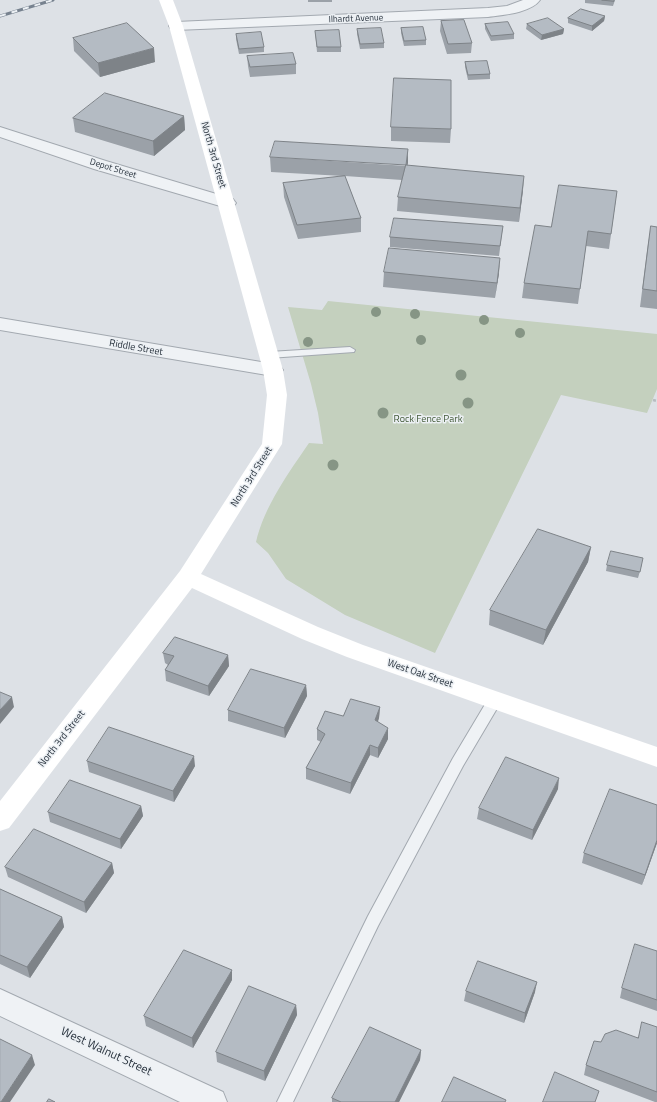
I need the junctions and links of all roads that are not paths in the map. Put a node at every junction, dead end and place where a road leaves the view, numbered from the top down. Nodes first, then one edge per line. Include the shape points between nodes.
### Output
1 (166, 0) edge
2 (533, 0) edge
3 (176, 26) junction
4 (0, 132) edge
5 (227, 203) junction
6 (0, 324) edge
7 (350, 350) dead end
8 (271, 362) junction
9 (188, 577) junction
10 (495, 700) junction
11 (657, 757) edge
12 (3, 811) edge
13 (0, 1002) edge
14 (212, 1102) edge
15 (285, 1102) edge

1 - 3 main road, North 3rd Street
2 - 3 street, Ilhardt Avenue via 502,11
3 - 5 main road, North 3rd Street
4 - 5 street, Depot Street
5 - 8 main road, North 3rd Street
6 - 8 street, Riddle Street
7 - 8 lane
8 - 9 main road, North 3rd Street via 277,394 272,444
9 - 10 main road, West Oak Street via 316,636
9 - 12 main road, North 3rd Street
10 - 11 main road, West Oak Street
10 - 15 lane via 458,762 373,921
13 - 14 street, West Walnut Street

